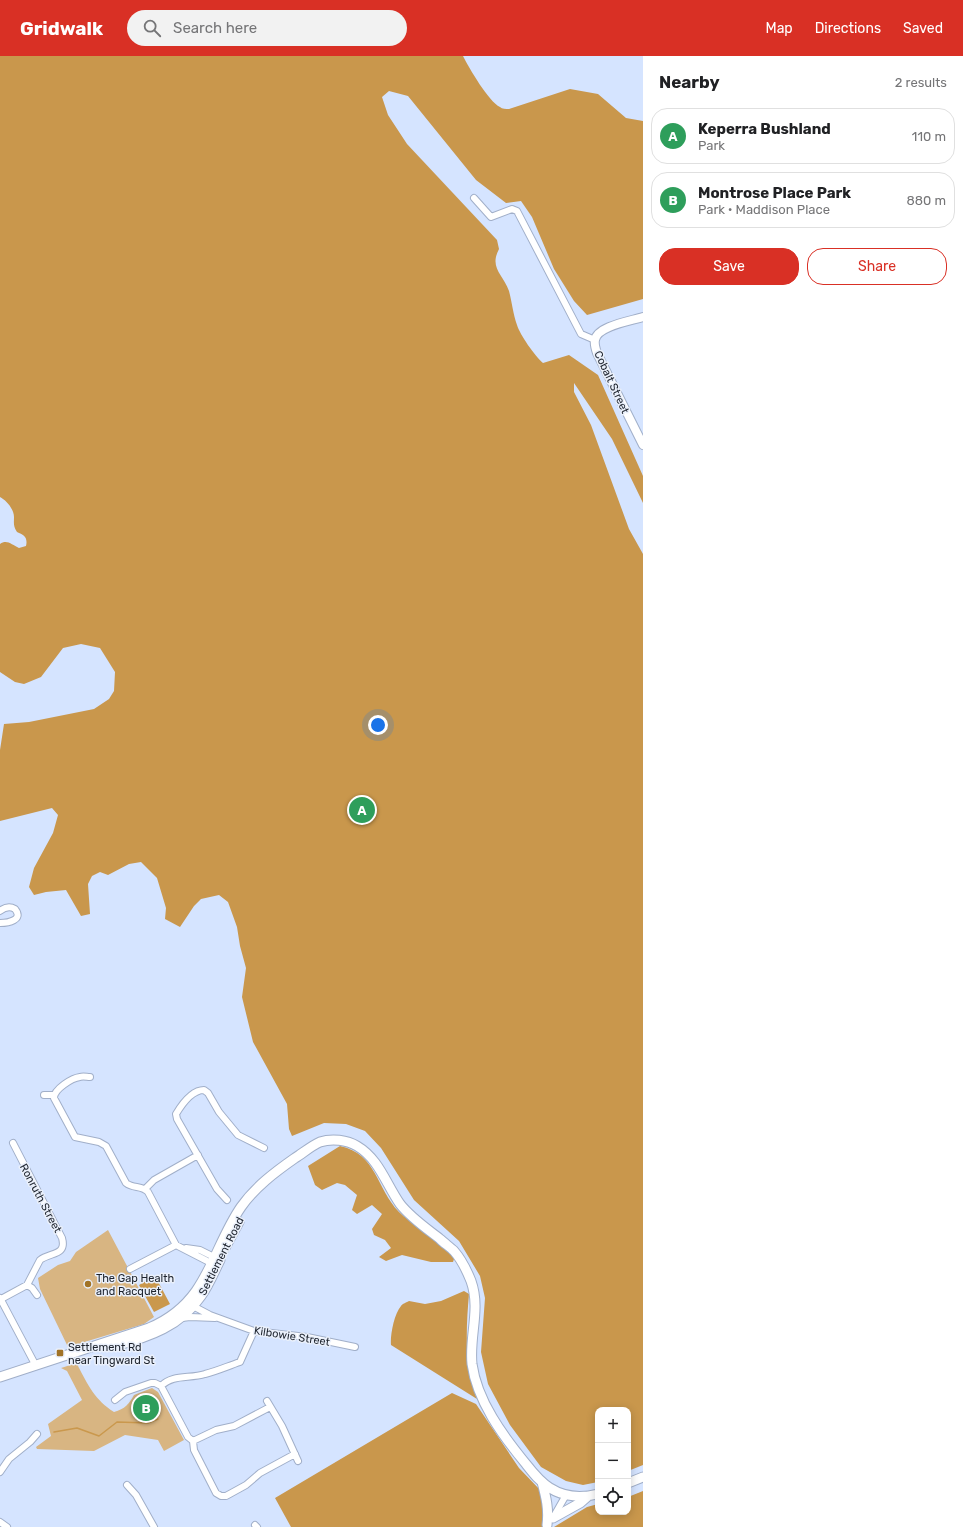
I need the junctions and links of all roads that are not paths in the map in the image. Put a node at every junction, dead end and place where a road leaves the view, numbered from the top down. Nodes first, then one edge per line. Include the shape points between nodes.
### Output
1 (474, 198) dead end
2 (643, 318) edge
3 (595, 340) junction
4 (643, 445) edge
5 (0, 911) edge
6 (0, 923) edge
7 (90, 1077) dead end
8 (44, 1095) dead end
9 (54, 1095) junction
10 (13, 1143) dead end
11 (264, 1148) dead end
12 (198, 1155) junction
13 (145, 1189) junction
14 (227, 1200) dead end
15 (178, 1246) junction
16 (215, 1261) junction
17 (130, 1269) dead end
18 (27, 1285) junction
19 (37, 1295) dead end
20 (0, 1299) edge
21 (190, 1304) junction
22 (181, 1318) junction
23 (220, 1318) junction
24 (254, 1331) junction
25 (356, 1347) dead end
26 (39, 1365) junction
27 (0, 1377) edge
28 (161, 1386) junction
29 (115, 1400) dead end
30 (267, 1401) dead end
31 (270, 1407) junction
32 (37, 1434) dead end
33 (193, 1441) junction
34 (295, 1454) junction
35 (298, 1461) dead end
36 (0, 1472) edge
37 (643, 1477) edge
38 (542, 1482) junction
39 (631, 1482) edge
40 (127, 1485) dead end
41 (566, 1495) junction
42 (595, 1495) edge
43 (588, 1496) junction
44 (0, 1522) edge
45 (548, 1523) edge
46 (7, 1527) edge
47 (154, 1527) edge

1 - 3 street via 491,217 512,209 517,211 581,334
2 - 3 street via 606,328 599,332
3 - 4 street, Cobalt Street via 597,353
5 - 6 street via 12,907 18,912 17,918 10,923
7 - 9 street via 72,1080 59,1087
8 - 9 street
9 - 13 street via 75,1137 104,1144 126,1183
10 - 18 street, Ronruth Street via 63,1244 60,1252 40,1260
11 - 12 street via 238,1135 206,1091 199,1090 176,1114
12 - 13 street via 154,1180
12 - 14 street via 217,1189
13 - 15 street
15 - 16 street
15 - 17 street
16 - 21 main road, Settlement Road
16 - 38 main road, Settlement Road via 259,1187 271,1175 321,1142 334,1140 357,1145 375,1162 401,1205 414,1219 454,1250 463,1264 475,1296 472,1366 477,1383 495,1420 517,1453
18 - 19 street
18 - 20 street
20 - 26 street
21 - 22 main road, Settlement Road
21 - 23 street, Kilbowie Street
21 - 26 main road, Settlement Road via 149,1328
22 - 23 street
22 - 26 main road, Settlement Road via 150,1336 72,1359
23 - 24 street, Kilbowie Street
24 - 25 street, Kilbowie Street via 307,1337
24 - 28 street via 240,1362 204,1375 172,1378
26 - 27 main road, Settlement Road
28 - 29 street via 151,1383 125,1392
28 - 33 street via 188,1437
30 - 31 street
31 - 33 street via 234,1426 216,1430
31 - 34 street
32 - 36 street via 9,1459
33 - 34 street via 194,1450 216,1493 221,1496 241,1488 260,1473
34 - 35 street
37 - 39 main road
38 - 41 main road, Settlement Road
38 - 45 main road via 547,1502
40 - 47 street via 136,1495
41 - 43 main road, Settlement Road
41 - 45 street via 558,1512
42 - 43 main road, Settlement Road
43 - 45 main road
44 - 46 street

